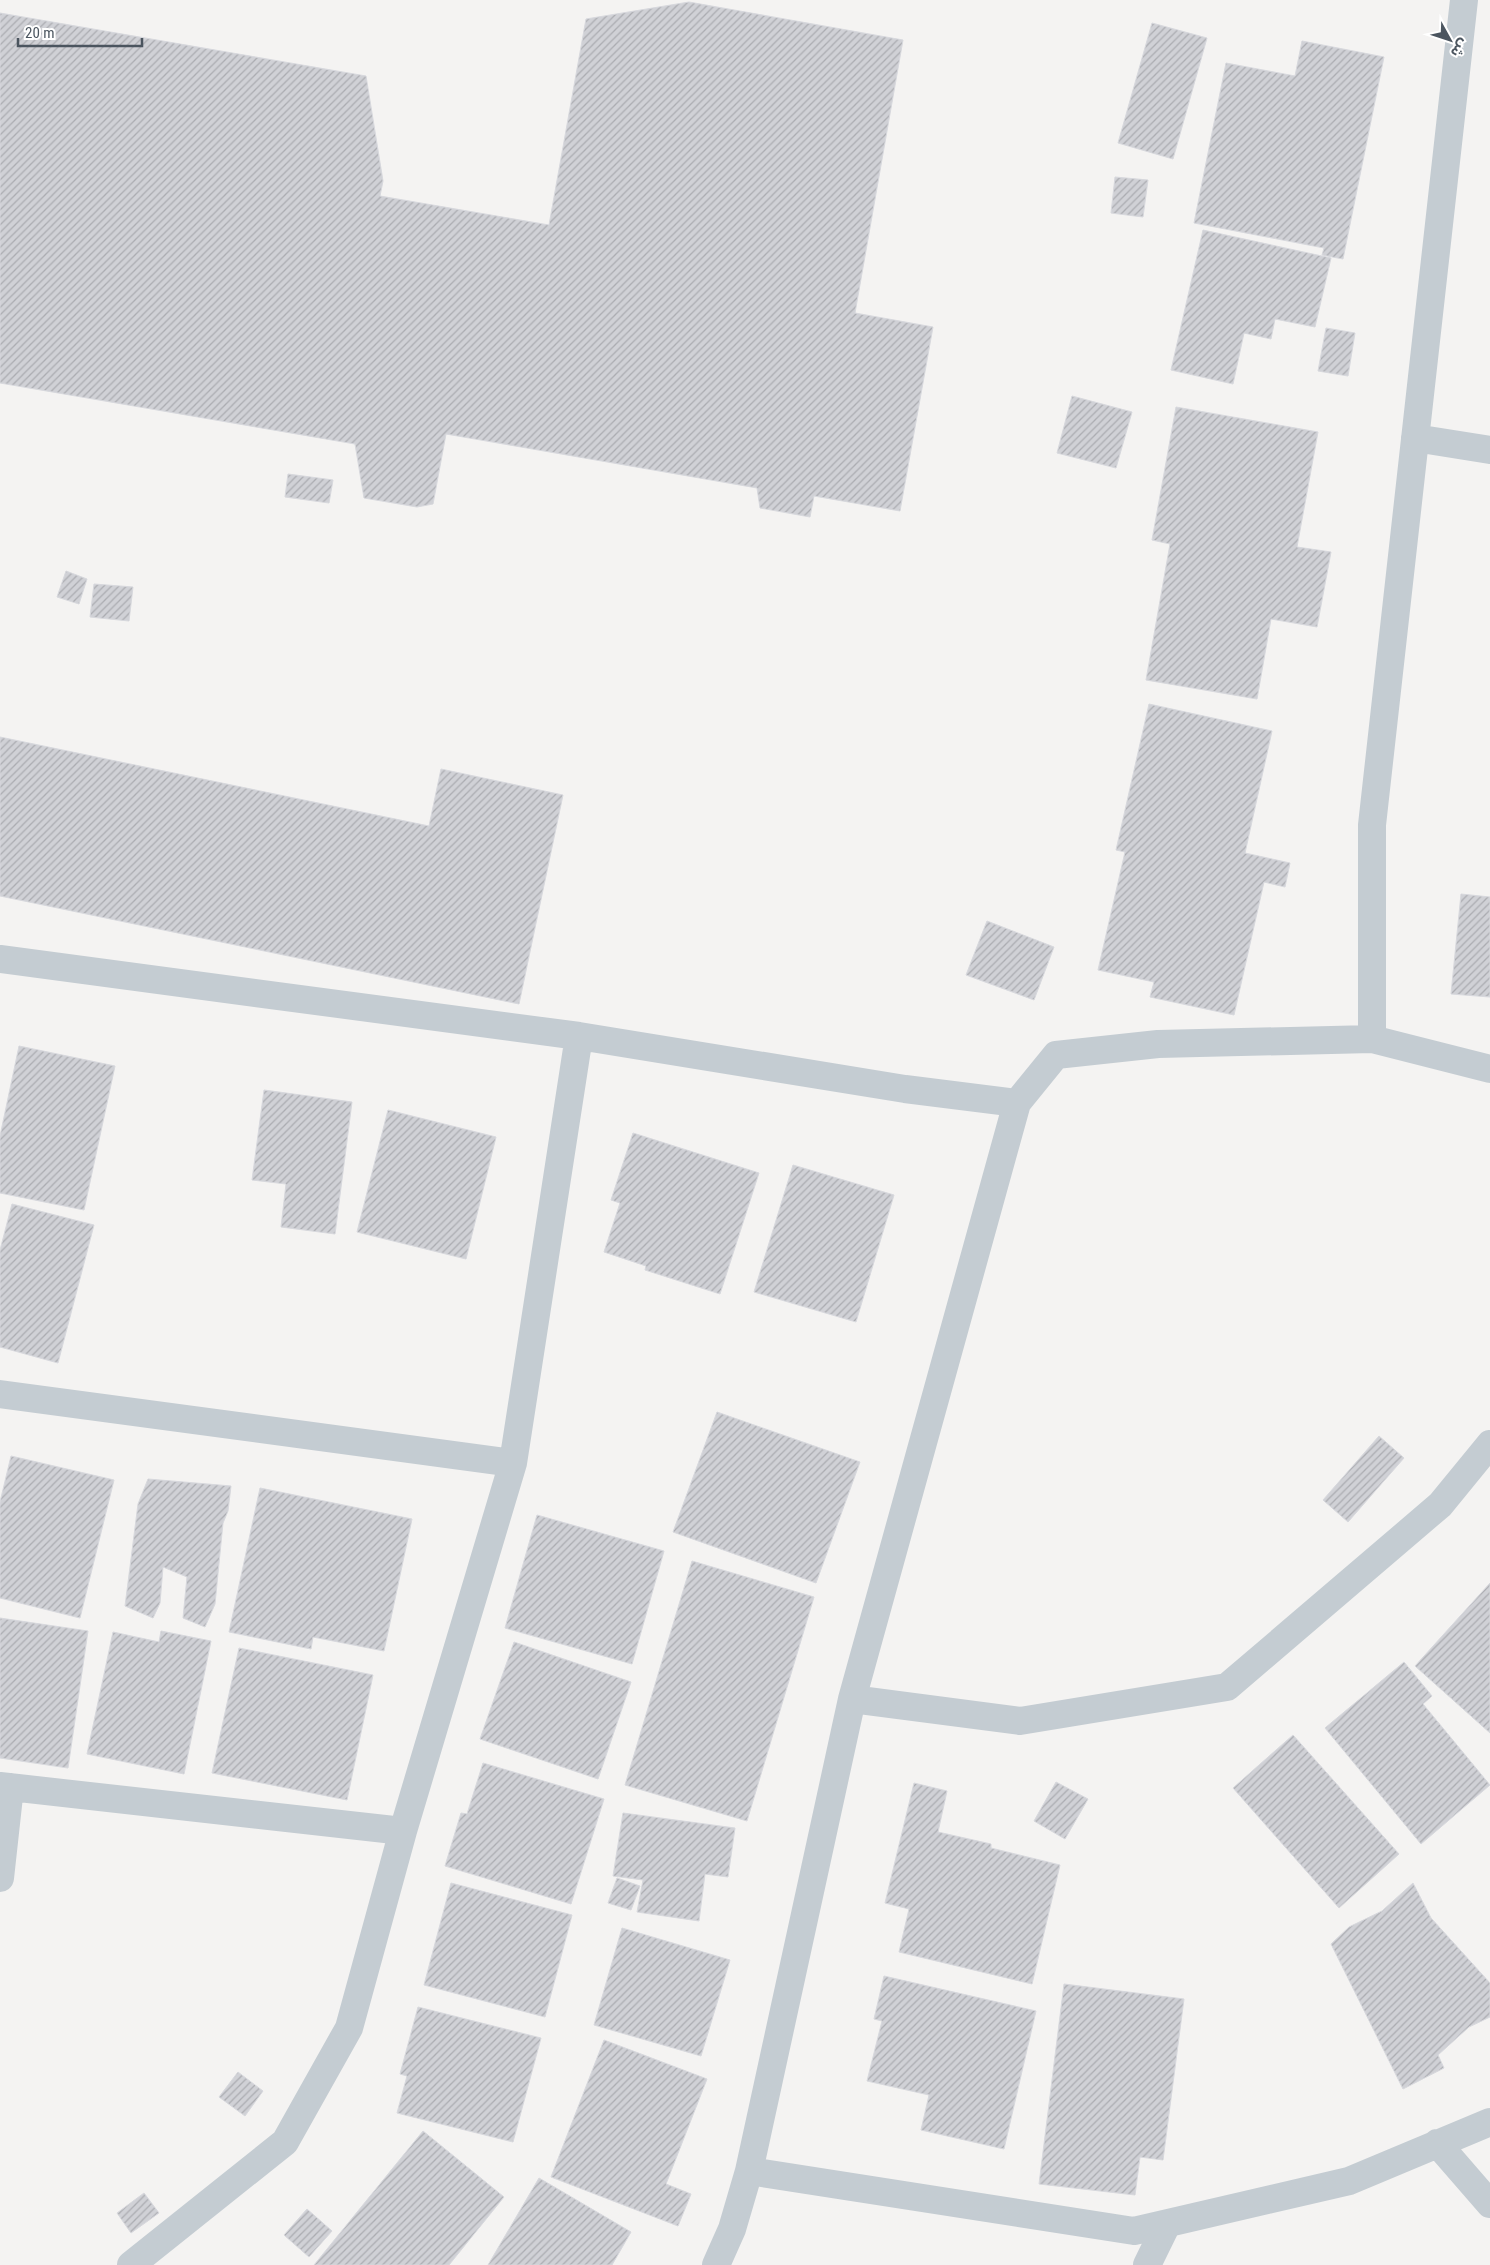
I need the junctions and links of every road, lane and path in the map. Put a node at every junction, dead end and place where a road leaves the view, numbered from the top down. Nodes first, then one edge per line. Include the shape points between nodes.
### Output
1 (1464, 0) edge
2 (1415, 438) junction
3 (1490, 450) edge
4 (0, 959) edge
5 (580, 1036) junction
6 (1372, 1039) junction
7 (1490, 1070) edge
8 (1017, 1103) junction
9 (0, 1394) edge
10 (1490, 1444) edge
11 (513, 1463) junction
12 (852, 1699) junction
13 (5, 1786) edge
14 (403, 1831) junction
15 (0, 1878) edge
16 (1490, 2122) edge
17 (1438, 2143) junction
18 (749, 2171) junction
19 (1490, 2204) edge
20 (1167, 2224) junction
21 (131, 2265) edge
22 (716, 2265) edge
23 (1147, 2265) edge

1 - 2 street
2 - 3 street
2 - 6 street via 1372,825
4 - 5 street
5 - 8 street via 904,1089
5 - 11 street
6 - 7 street
6 - 8 street via 1158,1044 1056,1055
8 - 12 street
9 - 11 street
10 - 12 street via 1440,1505 1227,1687 1020,1721
11 - 14 street
12 - 18 street
13 - 14 street
13 - 15 street
14 - 21 street via 349,2028 285,2142
16 - 17 street
17 - 19 street
17 - 20 street via 1349,2181
18 - 20 street via 1134,2231
18 - 22 street via 732,2229
20 - 23 street

